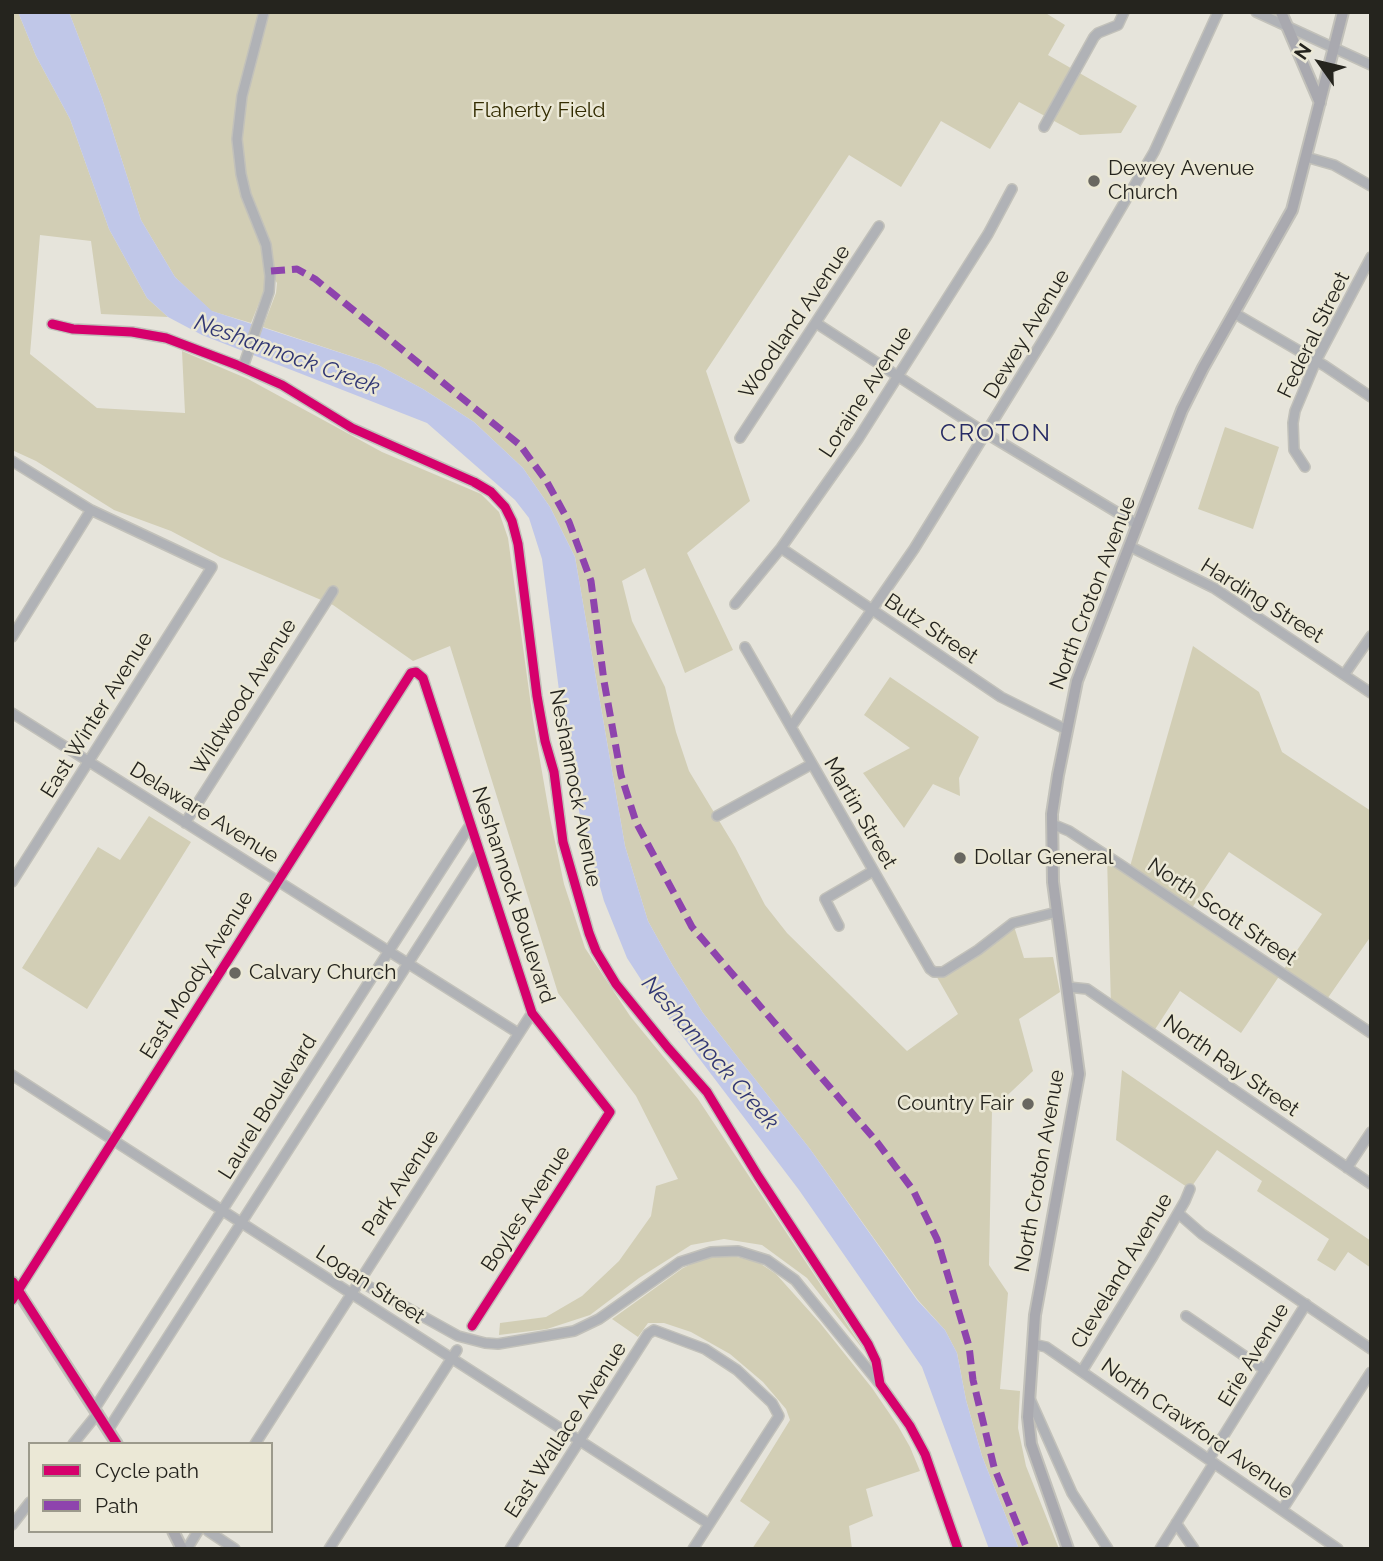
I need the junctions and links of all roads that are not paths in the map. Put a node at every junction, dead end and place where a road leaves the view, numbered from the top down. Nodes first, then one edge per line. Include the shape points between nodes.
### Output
1 (264, 12) edge
2 (1124, 12) edge
3 (1218, 12) edge
4 (1256, 12) edge
5 (1281, 12) edge
6 (1343, 12) edge
7 (1287, 26) junction
8 (1334, 48) junction
9 (1371, 65) edge
10 (1320, 103) junction
11 (1044, 127) dead end
12 (1307, 157) junction
13 (1371, 186) edge
14 (1012, 189) dead end
15 (878, 226) dead end
16 (1371, 257) edge
17 (1234, 313) junction
18 (816, 323) junction
19 (52, 324) dead end
20 (1316, 361) junction
21 (244, 365) junction
22 (897, 376) junction
23 (1371, 397) edge
24 (987, 434) junction
25 (740, 438) dead end
26 (12, 461) edge
27 (1305, 467) dead end
28 (91, 510) junction
29 (1138, 525) junction
30 (1129, 546) junction
31 (781, 548) junction
32 (333, 590) dead end
33 (735, 604) dead end
34 (871, 610) junction
35 (1371, 636) edge
36 (12, 637) edge
37 (746, 647) dead end
38 (416, 672) joint
39 (1344, 675) junction
40 (1371, 693) edge
41 (12, 713) edge
42 (791, 727) junction
43 (1066, 730) junction
44 (89, 761) junction
45 (812, 764) junction
46 (717, 817) dead end
47 (185, 823) junction
48 (1052, 824) junction
49 (470, 825) junction
50 (479, 853) junction
51 (873, 871) junction
52 (278, 881) junction
53 (12, 882) edge
54 (1057, 912) junction
55 (839, 926) dead end
56 (389, 951) junction
57 (407, 962) junction
58 (1068, 987) junction
59 (532, 1013) junction
60 (518, 1033) junction
61 (1371, 1033) edge
62 (12, 1075) edge
63 (611, 1112) joint
64 (1371, 1132) edge
65 (113, 1141) junction
66 (1347, 1168) junction
67 (1371, 1185) edge
68 (1190, 1189) dead end
69 (222, 1211) junction
70 (1178, 1213) junction
71 (241, 1223) junction
72 (359, 1281) junction
73 (14, 1291) edge
74 (351, 1294) junction
75 (1306, 1304) junction
76 (1186, 1316) dead end
77 (472, 1326) dead end
78 (1033, 1345) junction
79 (1371, 1349) edge
80 (457, 1350) dead end
81 (451, 1359) junction
82 (1265, 1370) junction
83 (1082, 1371) junction
84 (1371, 1372) edge
85 (880, 1384) junction
86 (1029, 1398) junction
87 (96, 1410) junction
88 (108, 1430) junction
89 (580, 1441) junction
90 (74, 1442) edge
91 (116, 1442) edge
92 (256, 1442) edge
93 (1211, 1461) junction
94 (28, 1505) edge
95 (1282, 1510) junction
96 (1176, 1523) junction
97 (709, 1524) junction
98 (12, 1525) edge
99 (174, 1533) edge
100 (197, 1533) edge
101 (211, 1533) edge
102 (182, 1549) edge
103 (187, 1549) edge
104 (235, 1549) edge
105 (329, 1549) edge
106 (510, 1549) edge
107 (693, 1549) edge
108 (958, 1549) edge
109 (1068, 1549) edge
110 (1108, 1549) edge
111 (1160, 1549) edge
112 (1194, 1549) edge
113 (1338, 1549) edge

1 - 21 street via 242,96 237,139 246,195 267,245 271,271 269,292
2 - 11 street via 1118,25 1094,37
3 - 24 street, Dewey Avenue via 1154,152
4 - 7 street
5 - 7 main road
6 - 8 main road, North Croton Avenue
7 - 8 street
7 - 10 main road
8 - 9 street
8 - 10 main road, North Croton Avenue
10 - 12 main road, North Croton Avenue
12 - 13 street via 1334,165
12 - 17 main road, North Croton Avenue via 1292,211
14 - 22 street, Loraine Avenue
15 - 18 street, Woodland Avenue
16 - 20 street, Federal Street
17 - 20 street
17 - 29 main road, North Croton Avenue via 1190,393
18 - 22 street
18 - 25 street, Woodland Avenue
19 - 21 street, Neshannock Avenue via 166,338
20 - 23 street
20 - 27 street, Federal Street via 1293,423 1294,450
21 - 85 street, Neshannock Avenue via 352,428 474,482 505,507 518,544 537,696 563,842 596,951 616,984 714,1101 868,1344
22 - 24 street
22 - 31 street, Loraine Avenue
24 - 29 street
24 - 34 street, Dewey Avenue
26 - 28 street
28 - 36 street
28 - 44 street, East Winter Avenue via 212,567
29 - 30 main road, North Croton Avenue
30 - 39 street, Harding Street via 1214,588
30 - 43 main road, North Croton Avenue via 1080,674
31 - 33 street, Loraine Avenue
31 - 34 street, Butz Street
32 - 47 street, Wildwood Avenue
34 - 42 street, Dewey Avenue
34 - 43 street, Butz Street via 1001,697
35 - 39 street
37 - 42 street, Martin Street
38 - 49 street, Neshannock Boulevard via 423,678
38 - 52 street, East Moody Avenue via 411,673
39 - 40 street, Harding Street
41 - 44 street, Delaware Avenue
42 - 45 street, Martin Street
43 - 48 main road, North Croton Avenue
44 - 47 street, Delaware Avenue
44 - 53 street, East Winter Avenue
45 - 46 street
45 - 51 street, Martin Street
47 - 52 street, Delaware Avenue
48 - 54 main road, North Croton Avenue
48 - 61 street, North Scott Street via 1121,865
49 - 50 street, Neshannock Boulevard
49 - 56 street, Laurel Boulevard
50 - 57 street, Laurel Boulevard
50 - 59 street, Neshannock Boulevard
51 - 54 street, Martin Street via 930,969 938,973 1013,923
51 - 55 street via 825,899
52 - 56 street, Delaware Avenue
52 - 65 street, East Moody Avenue
54 - 58 main road, North Croton Avenue
56 - 57 street, Delaware Avenue
56 - 69 street, Laurel Boulevard
57 - 60 street, Delaware Avenue
57 - 71 street, Laurel Boulevard
58 - 66 street, North Ray Street via 1087,989
58 - 78 main road, North Croton Avenue via 1079,1058 1078,1091 1038,1294
59 - 60 street, Park Avenue
59 - 63 street, Neshannock Boulevard
60 - 72 street, Park Avenue
62 - 65 street, Logan Street
63 - 77 street, Boyles Avenue
64 - 66 street
65 - 69 street, Logan Street
65 - 73 street, East Moody Avenue
66 - 67 street, North Ray Street
68 - 70 street, Cleveland Avenue
69 - 71 street, Logan Street
69 - 87 street, Laurel Boulevard
70 - 75 street
70 - 83 street, Cleveland Avenue
71 - 74 street, Logan Street
71 - 88 street, Laurel Boulevard
72 - 74 street, Park Avenue
72 - 85 street via 458,1336 498,1344 574,1331 599,1319 680,1262 711,1252 738,1251 767,1260 795,1280
73 - 87 main road
74 - 81 street, Logan Street
74 - 92 street, Park Avenue
75 - 79 street
75 - 82 street, Erie Avenue
76 - 82 street
78 - 83 street, North Crawford Avenue via 1046,1347
78 - 86 main road, North Croton Avenue
80 - 81 street
81 - 89 street, Logan Street
81 - 105 street
82 - 93 street, Erie Avenue
83 - 93 street, North Crawford Avenue
84 - 95 street
85 - 108 street, Neshannock Avenue via 925,1454
86 - 109 main road, North Croton Avenue via 1031,1444
86 - 110 street via 1072,1493
87 - 88 main road
87 - 90 street, Laurel Boulevard
88 - 91 main road
89 - 97 street, Logan Street
89 - 97 street, East Wallace Avenue via 648,1334 658,1331 705,1349 737,1370 772,1403 779,1416
89 - 106 street, East Wallace Avenue
93 - 95 street, North Crawford Avenue
93 - 96 street, Erie Avenue
94 - 98 street
95 - 113 street, North Crawford Avenue
96 - 111 street, Erie Avenue
96 - 112 street
97 - 107 street
99 - 102 main road
100 - 103 street
101 - 104 street

